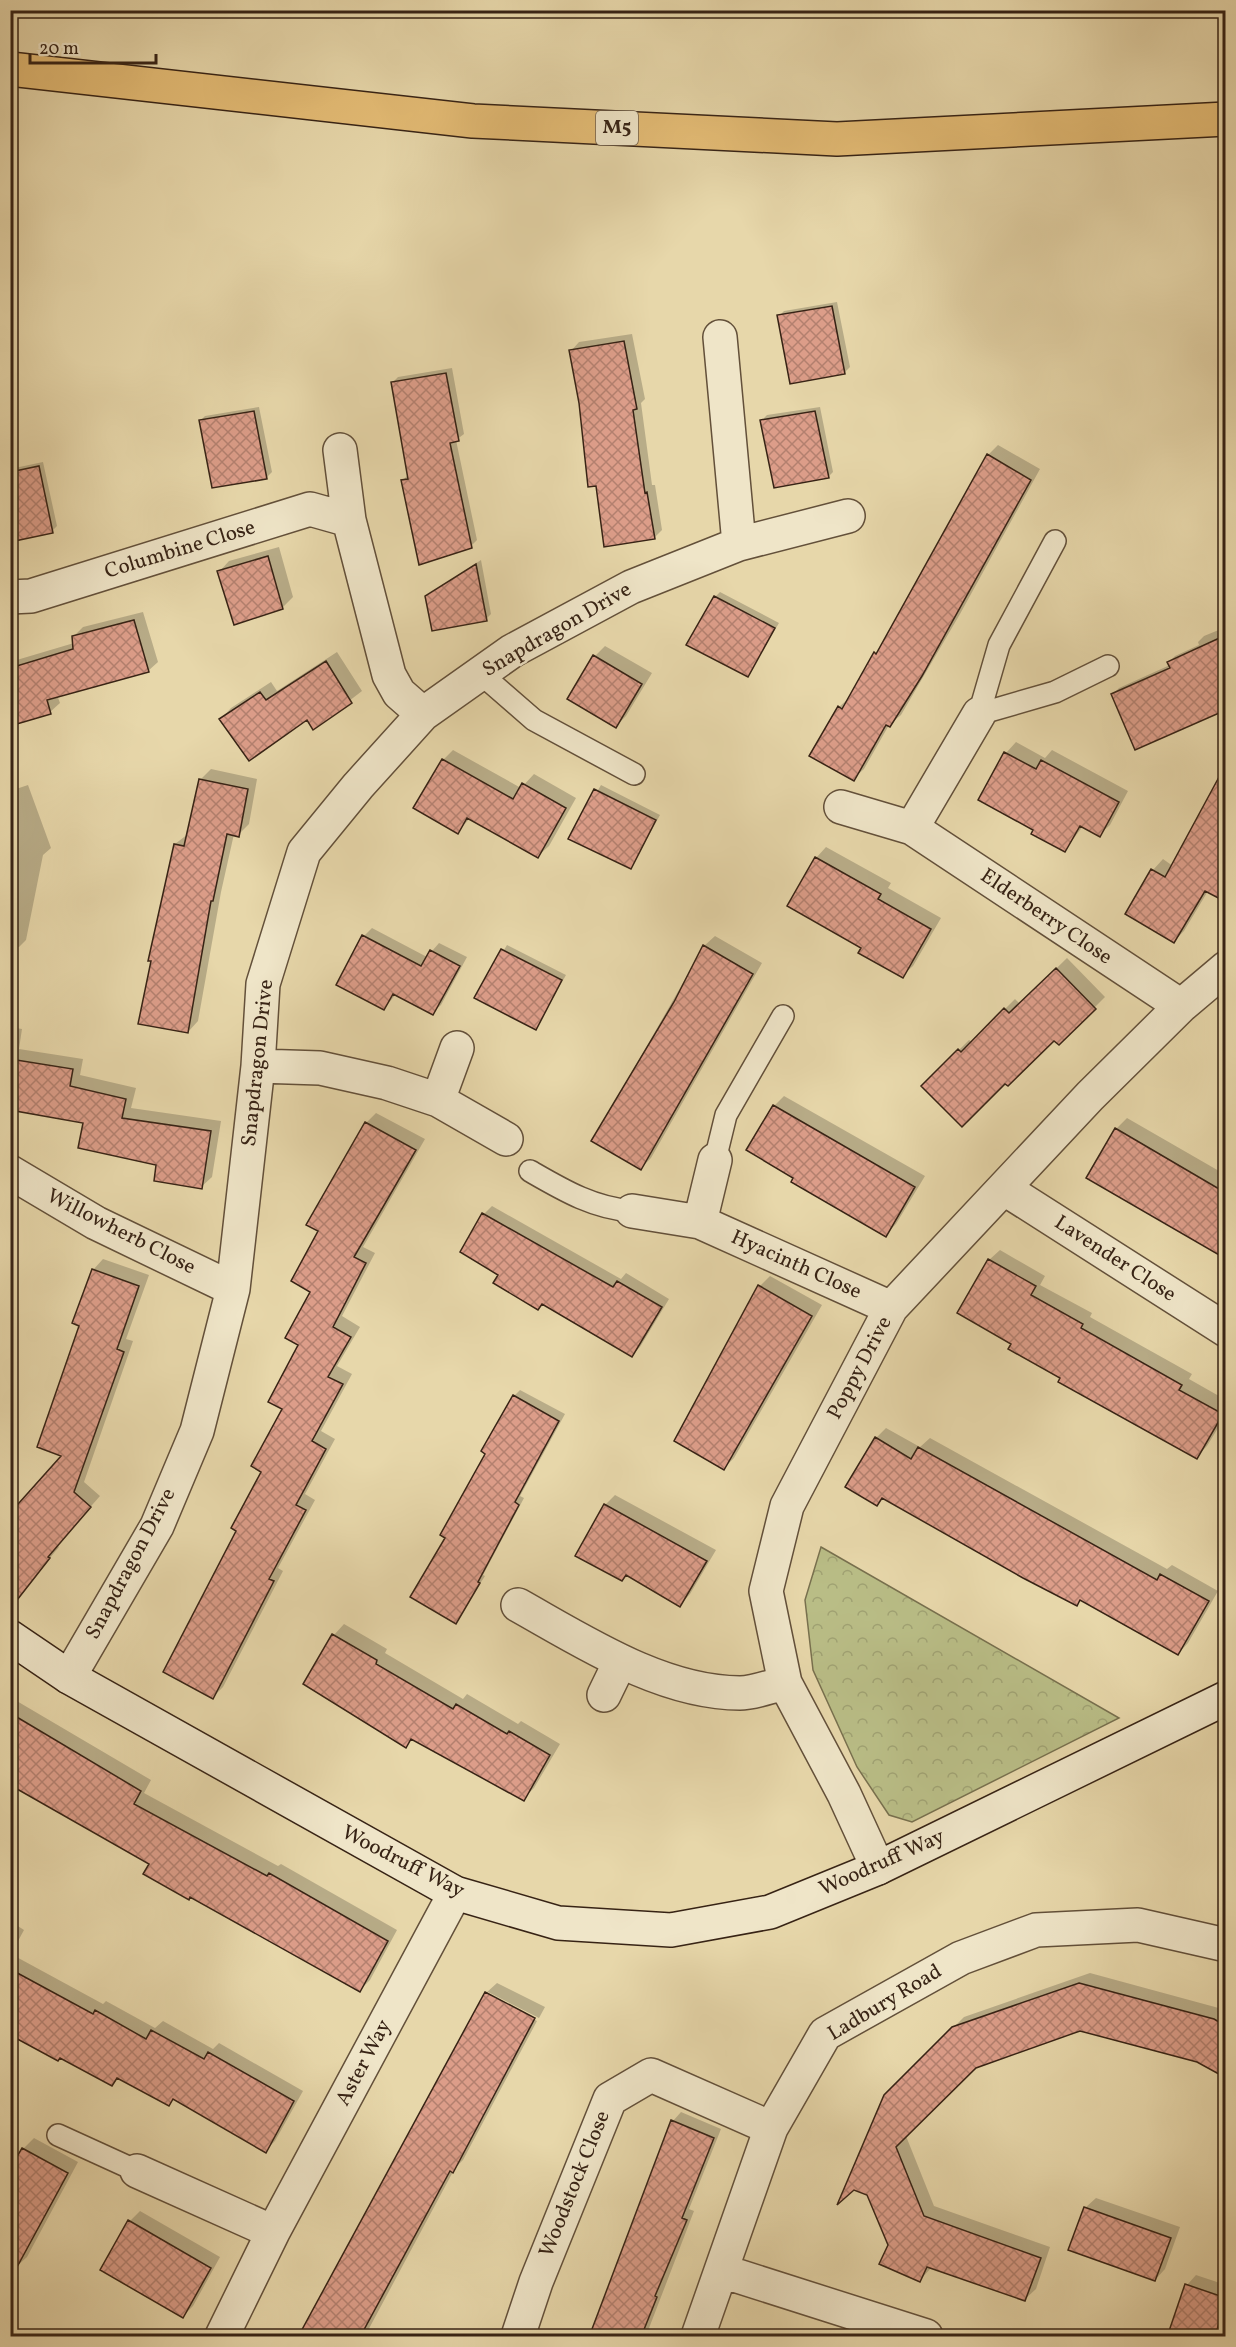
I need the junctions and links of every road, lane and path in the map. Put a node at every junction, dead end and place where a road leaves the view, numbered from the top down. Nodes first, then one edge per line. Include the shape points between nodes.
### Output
1 (10, 69) edge
2 (1226, 119) edge
3 (720, 338) dead end
4 (340, 450) dead end
5 (848, 516) dead end
6 (349, 520) junction
7 (1054, 541) dead end
8 (739, 544) junction
9 (10, 597) edge
10 (1108, 666) dead end
11 (480, 674) junction
12 (423, 714) junction
13 (980, 714) junction
14 (634, 774) dead end
15 (841, 807) dead end
16 (912, 828) junction
17 (1226, 968) edge
18 (1181, 1006) junction
19 (783, 1016) dead end
20 (457, 1048) dead end
21 (258, 1066) junction
22 (438, 1100) junction
23 (506, 1139) dead end
24 (715, 1160) joint
25 (530, 1170) dead end
26 (10, 1172) edge
27 (1005, 1189) junction
28 (632, 1211) joint
29 (700, 1222) junction
30 (233, 1289) junction
31 (891, 1308) junction
32 (1225, 1329) edge
33 (518, 1605) dead end
34 (10, 1637) edge
35 (620, 1662) junction
36 (69, 1677) junction
37 (785, 1683) junction
38 (604, 1695) dead end
39 (1226, 1698) edge
40 (878, 1868) junction
41 (455, 1893) junction
42 (1226, 1945) edge
43 (771, 2128) junction
44 (58, 2135) dead end
45 (137, 2171) joint
46 (273, 2232) junction
47 (722, 2271) junction
48 (222, 2337) edge
49 (518, 2337) edge
50 (698, 2337) edge
51 (926, 2337) edge

1 - 2 highway, M5 via 473,121 837,139
3 - 8 street
4 - 6 street
5 - 8 street, Snapdragon Drive
6 - 9 street, Columbine Close via 310,509 42,593
6 - 12 street via 389,675 399,693
7 - 13 lane via 999,645
8 - 11 street, Snapdragon Drive via 631,587 512,651
10 - 13 lane via 1055,692
11 - 12 street, Snapdragon Drive
11 - 14 lane via 534,720
12 - 21 street, Snapdragon Drive via 304,852 263,984
13 - 16 street
15 - 16 street, Elderberry Close
16 - 18 street, Elderberry Close
17 - 18 street, Poppy Drive
18 - 27 street, Poppy Drive via 1090,1096
19 - 24 lane via 726,1115
20 - 22 street
21 - 22 street via 320,1068 387,1083
21 - 30 street, Snapdragon Drive
22 - 23 street
24 - 29 street
25 - 28 lane via 582,1199 607,1209
26 - 30 street, Willowherb Close via 96,1223
27 - 31 street, Poppy Drive
27 - 32 street, Lavender Close
28 - 29 street, Hyacinth Close
29 - 31 street, Hyacinth Close
30 - 36 street, Snapdragon Drive via 193,1441 157,1526
31 - 37 street, Poppy Drive via 787,1506 766,1591
33 - 35 street
34 - 36 street, Woodruff Way
35 - 37 street via 691,1686 741,1693
35 - 38 street
36 - 41 street, Woodruff Way
37 - 40 street, Poppy Drive
39 - 40 street, Woodruff Way
40 - 41 street, Woodruff Way via 770,1912 671,1930 558,1923
41 - 46 street, Aster Way
42 - 43 street, Ladbury Road via 1138,1925 1036,1930 961,1958 825,2034
43 - 47 street, Ladbury Road
43 - 49 street, Woodstock Close via 651,2075 610,2098
44 - 45 lane
45 - 46 street
46 - 48 street, Aster Way
47 - 50 street, Ladbury Road
47 - 51 street

